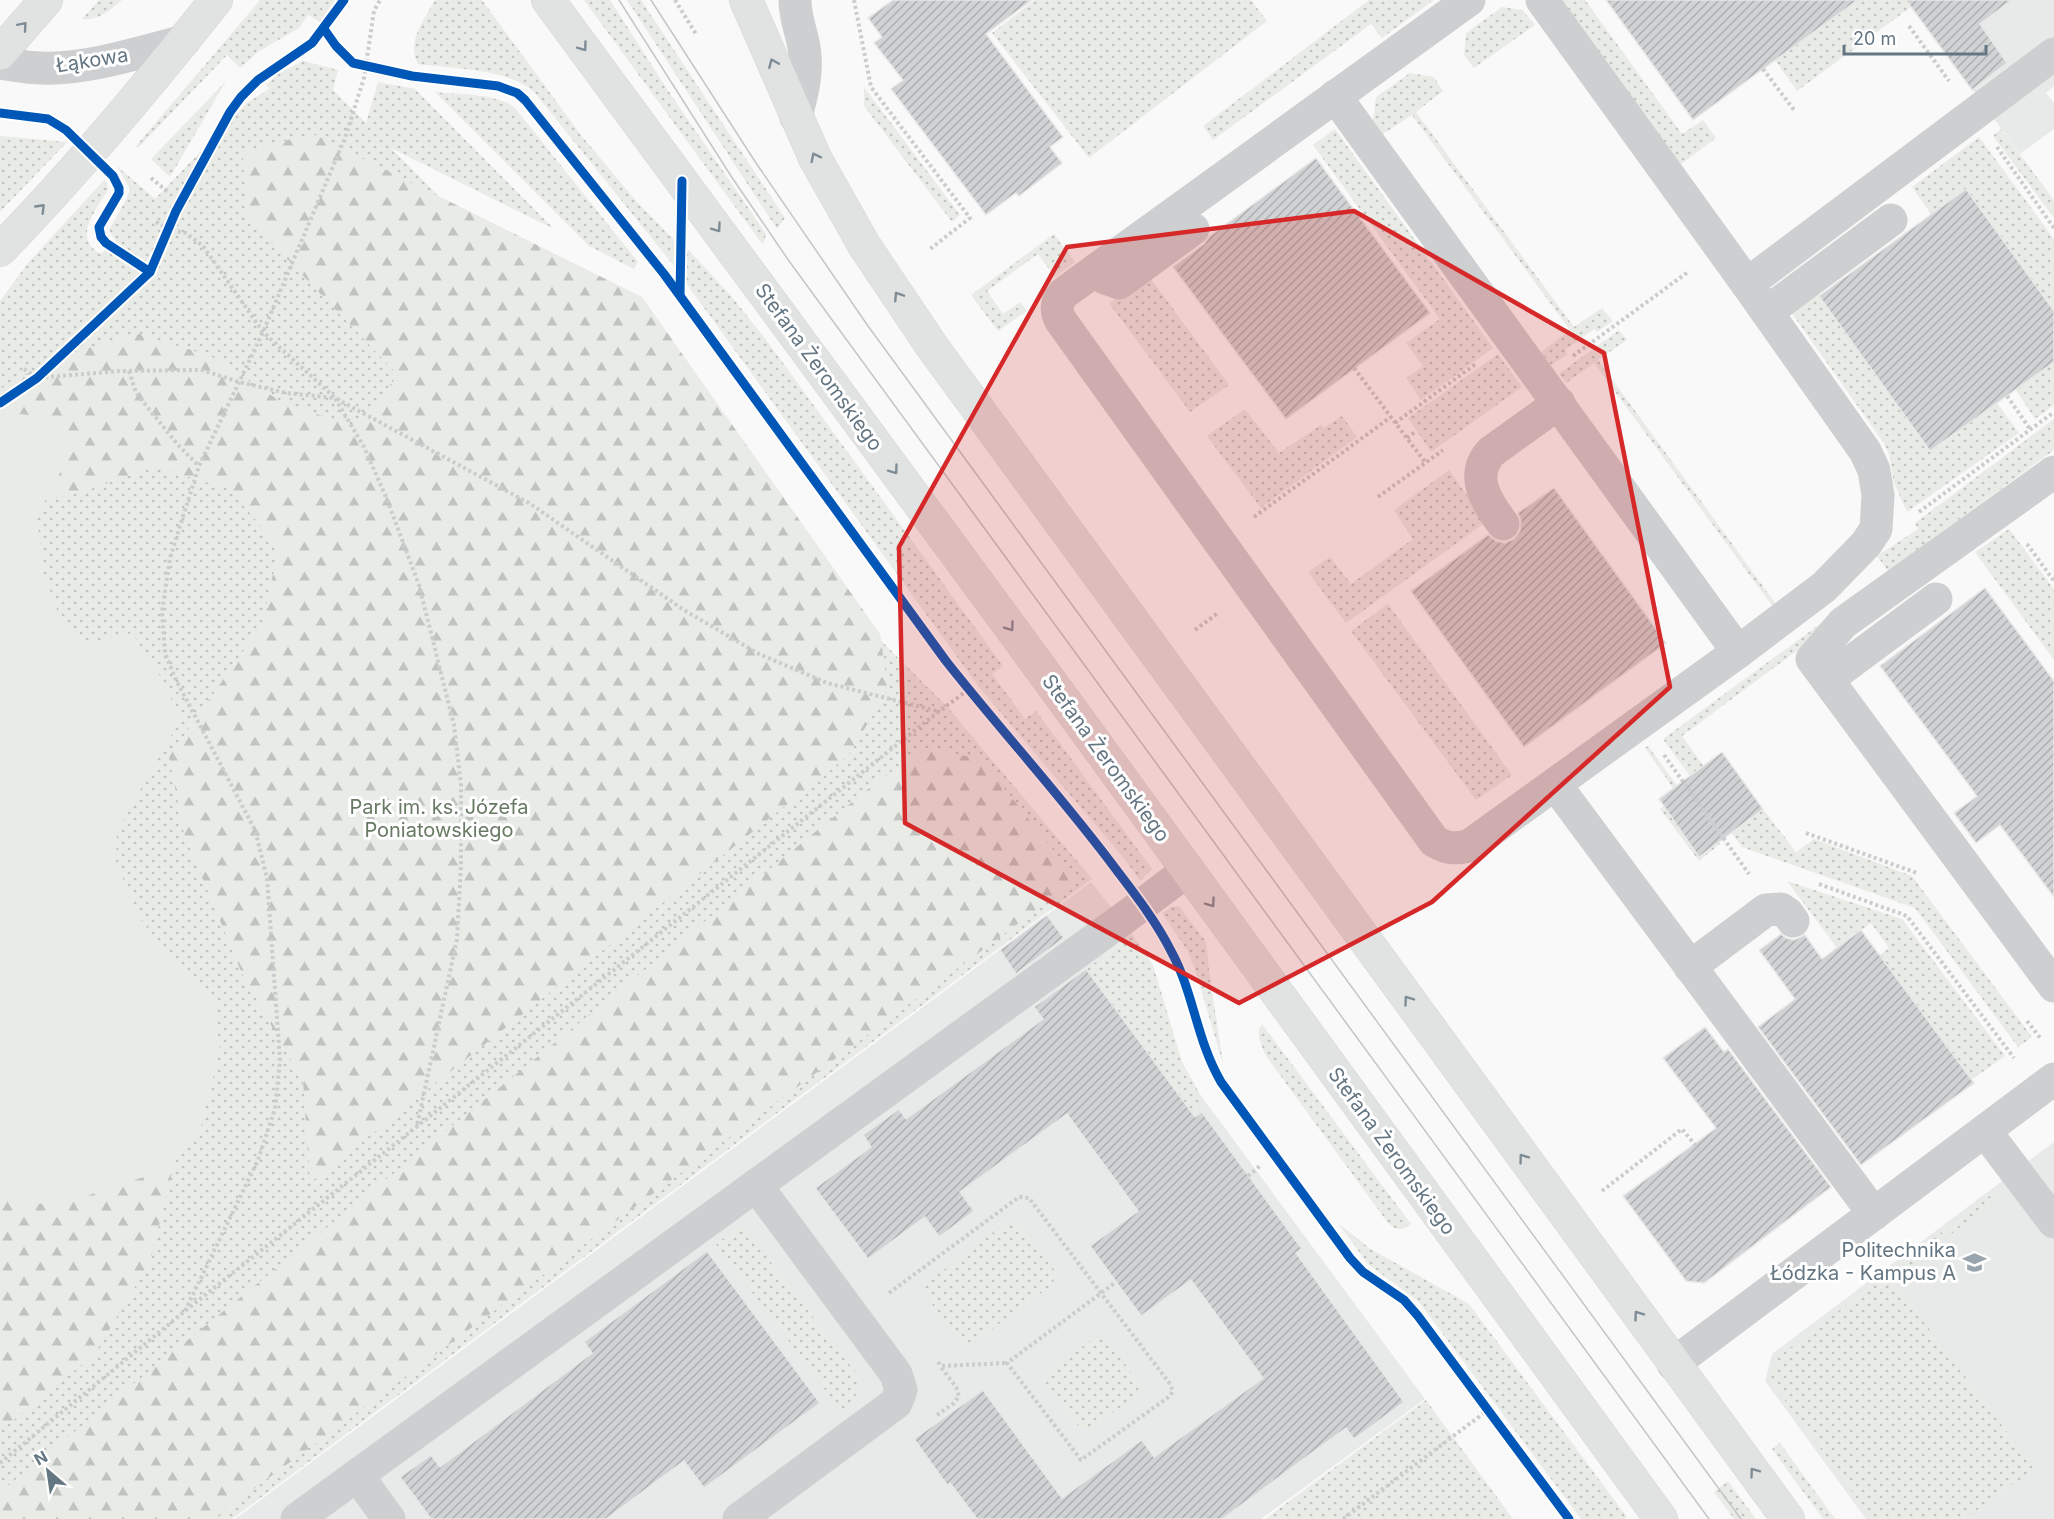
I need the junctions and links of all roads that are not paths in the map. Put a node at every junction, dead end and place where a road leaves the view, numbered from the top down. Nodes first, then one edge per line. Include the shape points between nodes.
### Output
1 (46, 0) edge
2 (216, 0) edge
3 (548, 0) edge
4 (746, 0) edge
5 (795, 0) edge
6 (1469, 0) edge
7 (1542, 0) edge
8 (183, 41) junction
9 (0, 53) edge
10 (2054, 54) edge
11 (0, 63) edge
12 (1335, 96) junction
13 (796, 117) junction
14 (1891, 220) dead end
15 (1193, 229) dead end
16 (0, 250) edge
17 (1097, 269) junction
18 (1747, 284) junction
19 (1767, 312) junction
20 (1559, 403) junction
21 (2054, 472) edge
22 (1503, 524) dead end
23 (1936, 599) dead end
24 (1738, 652) junction
25 (1828, 679) junction
26 (1555, 784) junction
27 (1188, 870) junction
28 (1793, 921) dead end
29 (1690, 967) junction
30 (2054, 986) edge
31 (2054, 1079) edge
32 (1985, 1131) junction
33 (756, 1185) junction
34 (1874, 1214) junction
35 (2054, 1222) edge
36 (1673, 1364) junction
37 (357, 1475) junction
38 (297, 1519) edge
39 (389, 1519) edge
40 (739, 1519) edge
41 (1661, 1519) edge
42 (1788, 1519) edge

9 -> 1 main road
2 - 8 main road
3 -> 27 main road, Stefana Żeromskiego
13 -> 4 main road
5 - 13 street via 805,54 805,78
6 - 12 street
7 - 18 street
8 - 11 street, Łąkowa via 71,66 42,68
16 -> 8 main road via 96,148
10 - 18 street
12 - 17 street
12 - 20 street
36 -> 13 main road via 931,345 859,235
14 - 19 street
15 - 17 street via 1119,283 1105,278
17 - 26 street via 1064,293 1058,300 1057,315 1434,841 1444,847 1469,846
18 - 19 street
19 - 24 street via 1865,451 1874,470 1878,516 1876,529 1866,544 1824,587
20 - 22 street via 1484,460 1483,492
20 - 24 street
21 - 25 street via 1843,623 1812,659
23 - 25 street
24 - 26 street
25 - 30 street
26 - 29 street
27 - 33 street
27 -> 41 main road, Stefana Żeromskiego
28 - 29 street via 1781,909 1766,910
29 - 34 street
31 - 32 street
32 - 34 street
32 - 35 street
33 - 37 street
33 - 40 street via 896,1374 901,1390 896,1403
34 - 36 street
42 -> 36 main road
37 - 38 street
37 - 39 street

